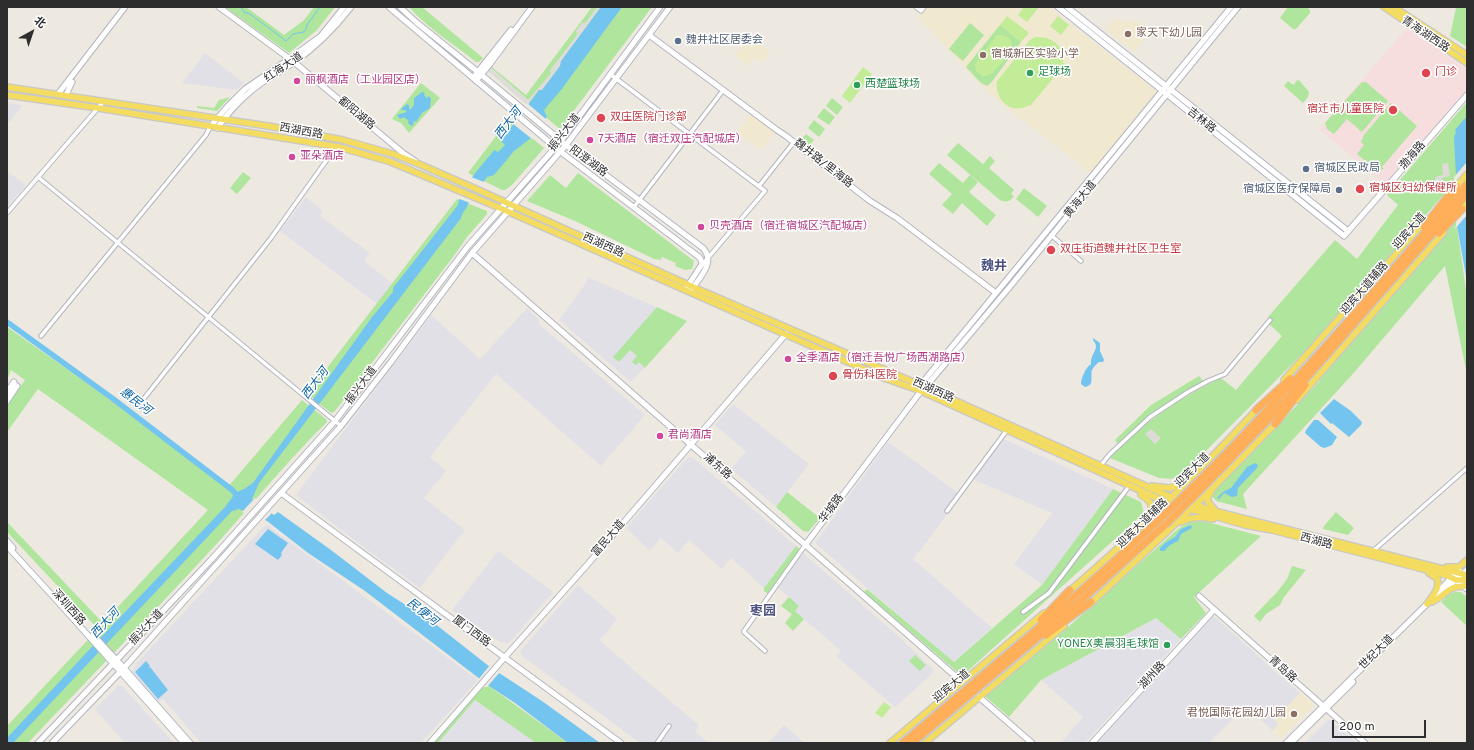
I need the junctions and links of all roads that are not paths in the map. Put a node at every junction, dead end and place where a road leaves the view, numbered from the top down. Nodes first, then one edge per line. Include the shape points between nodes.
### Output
1 (216, 7) edge
2 (219, 7) edge
3 (344, 7) edge
4 (351, 7) edge
5 (389, 7) edge
6 (400, 7) edge
7 (528, 7) edge
8 (532, 7) edge
9 (660, 7) edge
10 (670, 7) edge
11 (918, 7) edge
12 (923, 7) edge
13 (1058, 7) edge
14 (1068, 7) edge
15 (1231, 7) edge
16 (1238, 7) edge
17 (1384, 7) edge
18 (1394, 7) edge
19 (125, 8) edge
20 (649, 35) junction
21 (1467, 55) edge
22 (290, 61) junction
23 (1467, 63) edge
24 (480, 73) junction
25 (610, 74) junction
26 (616, 79) junction
27 (474, 80) junction
28 (7, 87) edge
29 (1167, 90) junction
30 (721, 93) dead end
31 (58, 94) junction
32 (7, 95) edge
33 (66, 95) junction
34 (1467, 95) edge
35 (104, 101) junction
36 (98, 108) junction
37 (221, 119) junction
38 (214, 128) junction
39 (690, 134) junction
40 (560, 141) junction
41 (794, 142) junction
42 (566, 145) junction
43 (336, 147) junction
44 (555, 147) junction
45 (561, 152) junction
46 (419, 164) junction
47 (1467, 174) edge
48 (38, 177) junction
49 (1467, 184) edge
50 (759, 186) junction
51 (1454, 188) junction
52 (1467, 194) edge
53 (639, 201) junction
54 (505, 202) junction
55 (513, 206) junction
56 (1465, 207) edge
57 (500, 208) junction
58 (634, 208) junction
59 (508, 211) junction
60 (7, 213) edge
61 (1453, 219) junction
62 (1047, 232) junction
63 (1346, 233) joint
64 (1051, 236) junction
65 (117, 243) junction
66 (472, 253) junction
67 (708, 257) junction
68 (1081, 261) dead end
69 (700, 268) junction
70 (1396, 275) junction
71 (690, 288) junction
72 (996, 293) junction
73 (1361, 305) junction
74 (1356, 311) junction
75 (208, 317) junction
76 (1270, 320) dead end
77 (1353, 324) junction
78 (786, 334) junction
79 (41, 336) dead end
80 (921, 389) junction
81 (7, 392) edge
82 (7, 401) edge
83 (138, 406) dead end
84 (1256, 410) junction
85 (335, 422) junction
86 (1275, 424) junction
87 (341, 426) junction
88 (1007, 430) junction
89 (691, 444) junction
90 (1101, 465) junction
91 (1467, 468) edge
92 (1198, 471) junction
93 (1100, 472) junction
94 (1117, 472) junction
95 (1220, 481) junction
96 (1128, 488) junction
97 (281, 493) junction
98 (1172, 497) junction
99 (1166, 502) junction
100 (1196, 505) junction
101 (1191, 510) junction
102 (947, 511) dead end
103 (1250, 519) junction
104 (1147, 520) junction
105 (1164, 525) junction
106 (1245, 525) junction
107 (7, 541) edge
108 (806, 544) junction
109 (7, 546) edge
110 (1373, 551) junction
111 (1467, 561) edge
112 (1414, 564) junction
113 (1463, 578) edge
114 (1070, 590) junction
115 (1199, 596) dead end
116 (1091, 602) junction
117 (1429, 603) junction
118 (1214, 610) junction
119 (1023, 612) dead end
120 (92, 637) junction
121 (765, 650) dead end
122 (505, 657) junction
123 (1010, 661) junction
124 (115, 662) junction
125 (996, 664) junction
126 (122, 669) junction
127 (962, 682) junction
128 (979, 697) junction
129 (1324, 708) junction
130 (938, 713) junction
131 (669, 726) dead end
132 (38, 743) edge
133 (52, 743) edge
134 (184, 743) edge
135 (190, 743) edge
136 (430, 743) edge
137 (621, 743) edge
138 (657, 743) edge
139 (890, 743) edge
140 (898, 743) edge
141 (903, 743) edge
142 (912, 743) edge
143 (925, 743) edge
144 (1032, 743) edge
145 (1092, 743) edge
146 (1286, 743) edge
147 (1291, 743) edge
148 (1365, 743) edge

1 - 22 street, 鄱阳湖路
2 - 22 street, 鄱阳湖路
3 - 22 street, 红海大道 via 321,36
4 - 22 street, 红海大道 via 321,41
5 - 27 street, 阳澄湖路
6 - 24 street, 阳澄湖路
7 - 24 street
8 - 24 street
9 - 25 street, 振兴大道
10 - 20 street, 振兴大道
11 - 12 street via 921,10
13 - 29 street, 吉林路
14 - 29 street, 吉林路
15 - 29 street, 黄海大道
16 - 29 street, 黄海大道
17 - 23 main road, 青海湖西路
18 - 21 main road, 青海湖西路
19 - 31 street
19 - 33 street via 69,86
20 - 26 street, 振兴大道
20 - 41 street, 魏井路/里海路
22 - 37 street, 红海大道 via 250,91
22 - 46 street, 鄱阳湖路
24 - 27 street
24 - 40 street, 阳澄湖路
25 - 26 street
25 - 40 street, 振兴大道
26 - 39 street
26 - 42 street, 振兴大道
27 - 44 street, 阳澄湖路
28 - 31 main road, 西湖西路
29 - 62 street, 黄海大道
29 - 63 street, 吉林路
29 - 64 street, 黄海大道
30 - 39 street
31 - 33 main road, 西湖西路
32 - 36 main road, 西湖西路
33 - 35 main road, 西湖西路
34 - 63 street, 渤海路
35 - 36 street
35 - 37 main road, 西湖西路
36 - 38 main road, 西湖西路
36 - 48 street
37 - 38 street, 红海大道
37 - 46 main road, 西湖西路 via 343,140
38 - 43 main road, 西湖西路
38 - 65 street
39 - 50 street
39 - 53 street
40 - 42 street, 阳澄湖路
40 - 44 street, 振兴大道
41 - 50 street
41 - 72 street, 魏井路/里海路
42 - 45 street, 振兴大道
42 - 53 street, 阳澄湖路
43 - 57 main road, 西湖西路 via 391,162
43 - 75 street via 271,238
44 - 45 street, 阳澄湖路
44 - 54 street, 振兴大道
45 - 55 street, 振兴大道
45 - 58 street, 阳澄湖路
46 - 54 main road, 西湖西路
47 - 51 main road, 迎宾大道辅路
48 - 60 street
48 - 65 street
49 - 73 highway, 迎宾大道
50 - 67 street via 765,191
51 - 73 highway
51 - 84 main road, 迎宾大道辅路
52 - 70 highway, 迎宾大道
53 - 58 street
53 - 67 street, 阳澄湖路 via 703,248
54 - 55 main road, 西湖西路
54 - 57 street, 振兴大道
55 - 59 street, 振兴大道
55 - 71 main road, 西湖西路
56 - 61 highway
57 - 59 main road, 西湖西路
57 - 85 street, 振兴大道 via 468,246
58 - 69 street, 阳澄湖路 via 699,256 702,262
59 - 66 street, 振兴大道
59 - 71 main road, 西湖西路
61 - 70 highway
61 - 86 main road, 迎宾大道辅路
62 - 64 street
62 - 72 street, 黄海大道
64 - 68 street
64 - 80 street, 黄海大道
65 - 75 street
65 - 79 street
66 - 87 street, 振兴大道
66 - 89 street, 浦东路
67 - 69 street
67 - 71 street via 707,266
69 - 71 street
70 - 77 highway, 迎宾大道
71 - 78 main road, 西湖西路
71 - 80 main road, 西湖西路
72 - 80 street, 黄海大道
73 - 74 highway, 迎宾大道
74 - 84 highway via 1344,320 1298,371
74 - 105 highway, 迎宾大道, bridge via 1261,417 1200,480
75 - 83 street
75 - 85 street
76 - 90 street via 1225,374 1188,392 1150,417
77 - 86 highway via 1347,336
77 - 105 highway, 迎宾大道, bridge via 1287,400
78 - 80 main road, 西湖西路 via 884,378
78 - 89 street, 富民大道
80 - 88 main road, 西湖西路
80 - 90 main road, 西湖西路
80 - 108 street, 华城路
81 - 82 street via 16,384
84 - 92 main road, 迎宾大道辅路
85 - 87 street
85 - 124 street, 振兴大道
86 - 95 main road, 迎宾大道辅路
87 - 97 street, 振兴大道
88 - 93 main road, 西湖西路
88 - 102 street
89 - 108 street, 浦东路
89 - 122 street, 富民大道
90 - 94 main road, 西湖西路
91 - 110 street
92 - 94 main road via 1182,485 1169,488 1153,487
92 - 98 main road, 迎宾大道辅路
93 - 96 main road
93 - 99 main road, 西湖西路
94 - 98 main road, 西湖西路
95 - 100 main road, 迎宾大道辅路
95 - 103 main road via 1208,497 1208,502 1217,511
96 - 104 main road via 1150,501 1152,509
96 - 119 street via 1049,593
97 - 122 street, 厦门西路
97 - 126 street, 振兴大道
98 - 99 main road, 迎宾大道辅路
98 - 100 main road, 西湖路
99 - 101 main road, 西湖路
99 - 104 main road, 迎宾大道辅路
100 - 101 main road, 迎宾大道辅路
100 - 103 main road, 西湖路
101 - 105 main road, 迎宾大道辅路
101 - 106 main road, 西湖路
103 - 110 main road, 西湖路
104 - 114 main road, 迎宾大道辅路
105 - 106 main road via 1198,518
105 - 116 main road, 迎宾大道辅路
105 - 123 highway, 迎宾大道
105 - 125 highway, 迎宾大道 via 1114,562
106 - 112 main road, 西湖路
107 - 120 street, 深圳西路
108 - 121 street, 华城路 via 745,628 744,632
108 - 127 street, 浦东路
109 - 120 street, 深圳西路
110 - 112 main road, 西湖路
111 - 112 main road via 1455,568
111 - 113 street, 世纪大道
112 - 113 main road, 西湖路
112 - 117 main road via 1434,575 1438,581 1437,589
113 - 117 street, 世纪大道
113 - 117 main road via 1441,598
114 - 125 highway via 1005,652
114 - 127 main road, 迎宾大道辅路
115 - 118 street, 青岛路
116 - 123 highway
116 - 128 main road, 迎宾大道辅路
117 - 129 street, 世纪大道
118 - 129 street, 青岛路
118 - 145 street, 湖州路
120 - 124 street
122 - 136 street, 富民大道
122 - 137 street, 厦门西路
123 - 142 highway, 迎宾大道
124 - 126 street
124 - 132 street, 振兴大道
125 - 130 highway, 迎宾大道
126 - 133 street, 振兴大道
126 - 134 street
126 - 135 street
127 - 139 main road, 迎宾大道辅路
128 - 143 main road, 迎宾大道辅路
128 - 144 street
129 - 146 street, 世纪大道
129 - 147 street, 世纪大道
129 - 148 street, 青岛路
130 - 140 highway
130 - 141 highway, 迎宾大道
131 - 138 street

